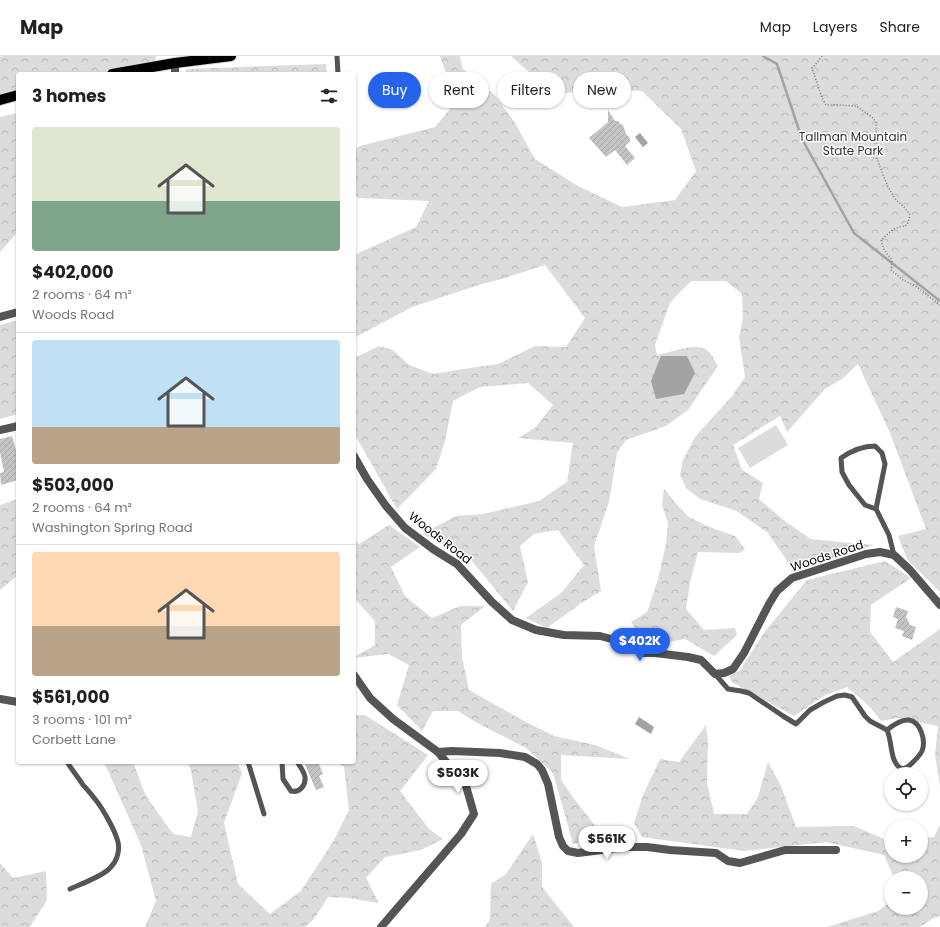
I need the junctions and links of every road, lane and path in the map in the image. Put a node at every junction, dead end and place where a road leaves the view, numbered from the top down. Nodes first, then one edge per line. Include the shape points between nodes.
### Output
1 (231, 56) edge
2 (337, 56) edge
3 (822, 56) edge
4 (175, 63) junction
5 (123, 72) edge
6 (175, 72) edge
7 (338, 72) edge
8 (16, 96) edge
9 (0, 100) edge
10 (940, 305) edge
11 (16, 313) edge
12 (0, 317) edge
13 (16, 426) edge
14 (0, 430) edge
15 (356, 460) edge
16 (876, 509) junction
17 (894, 555) junction
18 (940, 605) edge
19 (715, 674) junction
20 (356, 678) edge
21 (0, 699) edge
22 (16, 702) edge
23 (887, 730) junction
24 (438, 752) junction
25 (68, 764) edge
26 (249, 764) edge
27 (282, 764) edge
28 (298, 764) edge
29 (264, 814) dead end
30 (836, 850) dead end
31 (70, 889) dead end
32 (381, 927) edge

1 - 4 main road
2 - 7 lane
3 - 10 path via 812,68 826,106 856,106 876,122 877,158 880,168 896,200 910,215 905,226 894,229 881,240 884,250 892,260 891,270
4 - 5 main road
4 - 6 street
8 - 9 main road
11 - 12 street
13 - 14 street
15 - 19 street, Woods Road via 386,506 405,528 457,564 512,620 536,630 564,635 600,636 623,642 644,653 701,660
16 - 16 lane via 885,464 882,453 875,446 868,446 841,458 842,472 865,505
16 - 17 lane via 889,535
17 - 18 street
17 - 19 street, Woods Road via 880,552 866,554 792,578 777,591 744,653 733,668
19 - 23 lane via 728,689 748,693 796,724 810,710 845,694 852,696 870,721
20 - 24 street via 370,698 393,719
21 - 22 street
23 - 23 lane via 894,759 899,768 908,768 923,748 920,730 910,720 894,724
24 - 30 street via 500,753 525,757 537,764 548,784 559,837 568,851 578,853 647,847 716,853 728,861 740,863 785,850
24 - 32 street via 466,786 474,814 461,834
25 - 31 lane via 101,808 118,843 118,854 110,869
26 - 29 lane
27 - 28 lane via 283,779 291,791 295,792 304,786 305,778

